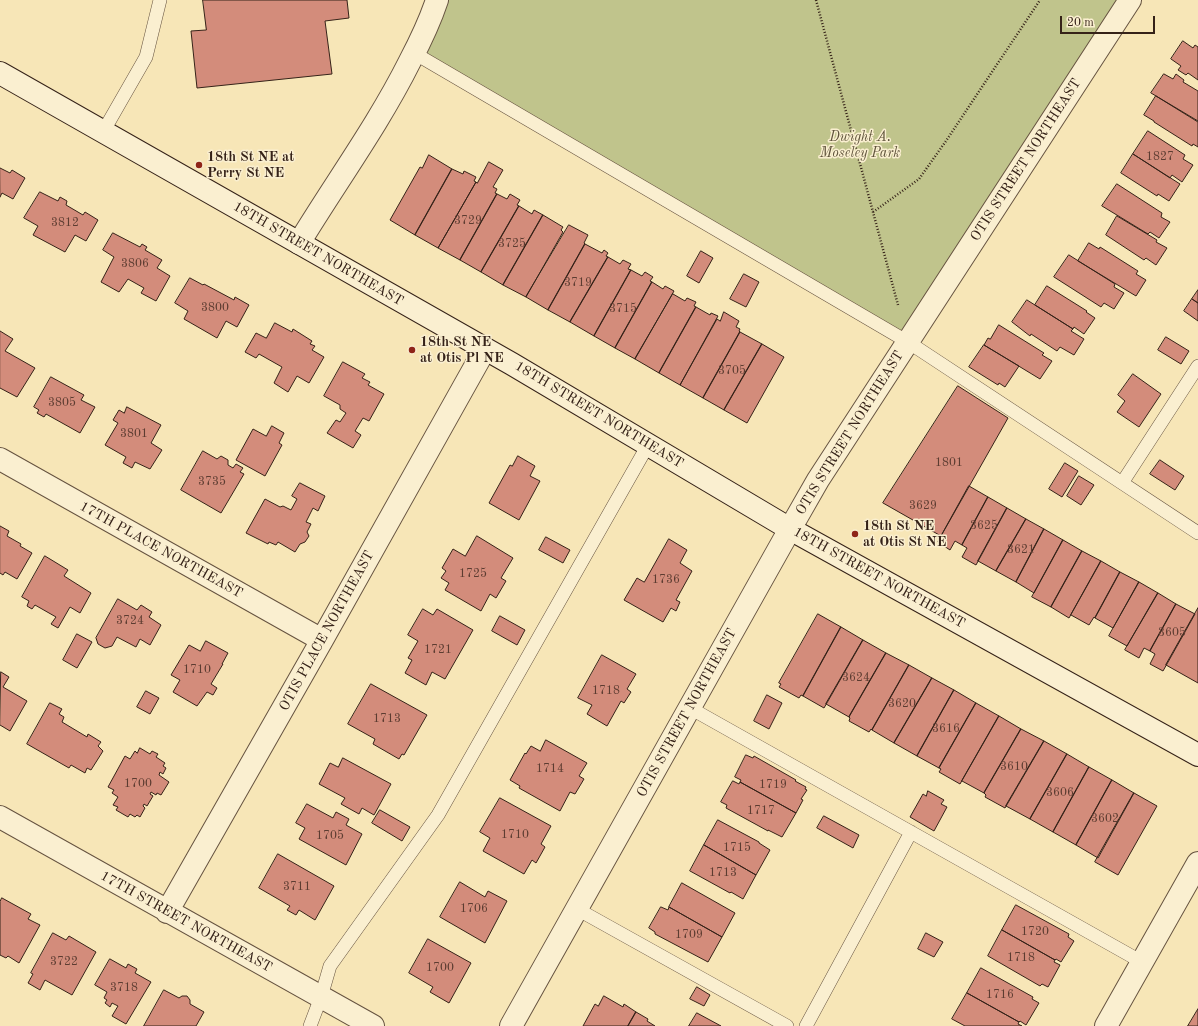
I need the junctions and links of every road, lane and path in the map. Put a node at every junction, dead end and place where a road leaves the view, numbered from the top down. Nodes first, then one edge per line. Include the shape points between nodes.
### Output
1 (160, 0) edge
2 (437, 0) edge
3 (816, 0) edge
4 (1040, 0) edge
5 (1130, 0) edge
6 (414, 53) junction
7 (0, 73) edge
8 (103, 132) junction
9 (873, 212) junction
10 (298, 243) junction
11 (908, 342) junction
12 (485, 348) junction
13 (1198, 366) edge
14 (648, 445) junction
15 (0, 459) edge
16 (1122, 483) junction
17 (790, 529) junction
18 (1198, 533) edge
19 (322, 640) junction
20 (690, 708) junction
21 (1198, 756) edge
22 (0, 817) edge
23 (912, 832) junction
24 (1198, 863) edge
25 (577, 909) junction
26 (167, 912) junction
27 (1142, 962) junction
28 (321, 997) junction
29 (310, 1026) edge
30 (373, 1026) edge
31 (511, 1026) edge
32 (787, 1026) edge
33 (806, 1026) edge
34 (1106, 1026) edge

1 - 8 lane via 146,57
2 - 6 street
3 - 9 path
4 - 9 path via 919,179
5 - 11 street, OTIS STREET NORTHEAST
6 - 10 street via 397,88
6 - 11 lane
7 - 8 street, 18TH STREET NORTHEAST
8 - 10 street, 18TH STREET NORTHEAST
9 - 11 path
10 - 12 street, 18TH STREET NORTHEAST
11 - 16 lane
11 - 17 street, OTIS STREET NORTHEAST via 818,480
12 - 14 street, 18TH STREET NORTHEAST
12 - 19 street, OTIS PLACE NORTHEAST
13 - 16 lane
14 - 17 street, 18TH STREET NORTHEAST
14 - 28 lane via 438,816 330,966
15 - 19 street, 17TH PLACE NORTHEAST
16 - 18 lane
17 - 20 street, OTIS STREET NORTHEAST
17 - 21 street, 18TH STREET NORTHEAST
19 - 26 street, OTIS PLACE NORTHEAST
20 - 23 lane
20 - 25 street, OTIS STREET NORTHEAST
22 - 26 street, 17TH STREET NORTHEAST
23 - 27 lane
23 - 33 lane
24 - 27 street
25 - 31 street, OTIS STREET NORTHEAST
25 - 32 lane
26 - 28 street, 17TH STREET NORTHEAST
27 - 34 street
28 - 29 lane
28 - 30 street, 17TH STREET NORTHEAST

